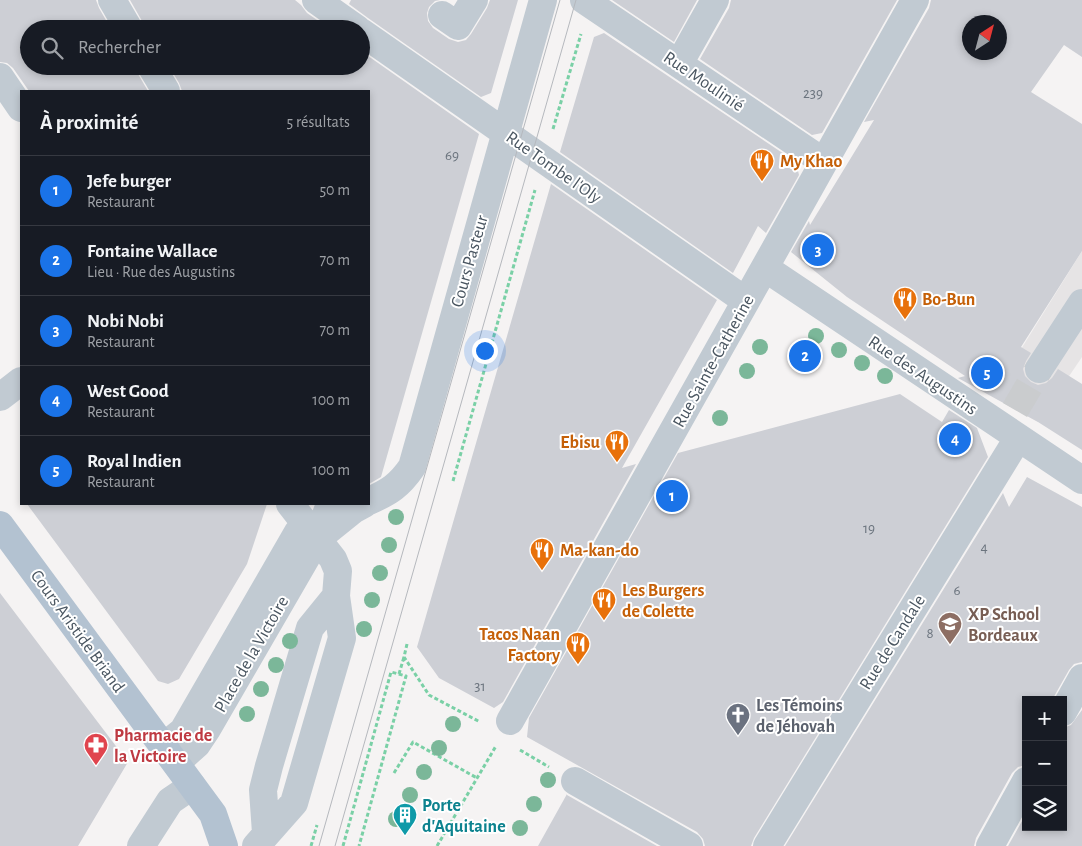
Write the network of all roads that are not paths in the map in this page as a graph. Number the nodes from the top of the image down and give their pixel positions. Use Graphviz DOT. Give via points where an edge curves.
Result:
graph roads {
  1 [pos="112,0"];
  2 [pos="474,0"];
  3 [pos="544,0"];
  4 [pos="715,0"];
  5 [pos="915,0"];
  6 [pos="587,2"];
  7 [pos="328,3"];
  8 [pos="442,15"];
  9 [pos="124,20"];
  10 [pos="347,20"];
  11 [pos="370,38"];
  12 [pos="679,64"];
  13 [pos="156,75"];
  14 [pos="0,77"];
  15 [pos="165,90"];
  16 [pos="20,107"];
  17 [pos="505,133"];
  18 [pos="824,162"];
  19 [pos="765,268"];
  20 [pos="746,301"];
  21 [pos="1082,303"];
  22 [pos="1039,370"];
  23 [pos="20,382"];
  24 [pos="0,397"];
  25 [pos="1014,410"];
  26 [pos="1018,438"];
  27 [pos="1082,480"];
  28 [pos="370,501"];
  29 [pos="291,505"];
  30 [pos="329,505"];
  31 [pos="362,505"];
  32 [pos="0,526"];
  33 [pos="312,532"];
  34 [pos="1082,678"];
  35 [pos="1067,705"];
  36 [pos="498,728"];
  37 [pos="165,749"];
  38 [pos="575,781"];
  39 [pos="192,786"];
  40 [pos="1023,786"];
  41 [pos="261,839"];
  42 [pos="141,846"];
  43 [pos="224,846"];
  44 [pos="689,846"];
  45 [pos="767,846"];
  46 [pos="990,846"];
  1 -- 9 [label="street"];
  2 -- 8 [label="street" via="458,26"];
  3 -- 17 [label="street, Cours Pasteur"];
  4 -- 12 [label="street"];
  5 -- 18 [label="street, Rue Sainte-Catherine"];
  6 -- 12 [label="street, Rue Moulinié"];
  7 -- 10 [label="street"];
  11 -- 17 [label="street, Rue Tombe l'Oly"];
  12 -- 18 [label="street, Rue Moulinié"];
  13 -- 15 [label="street"];
  14 -- 16 [label="street"];
  17 -- 20 [label="street, Rue Tombe l'Oly"];
  17 -- 28 [label="street, Cours Pasteur" via="412,467 392,490"];
  18 -- 19 [label="street, Rue Sainte-Catherine"];
  19 -- 20 [label="street, Rue Sainte-Catherine"];
  19 -- 26 [label="street, Rue des Augustins"];
  20 -- 36 [label="street, Rue Sainte-Catherine"];
  21 -- 22 [label="street"];
  23 -- 24 [label="street"];
  25 -- 26 [label="street"];
  26 -- 27 [label="street, Rue des Augustins"];
  26 -- 45 [label="street, Rue de Candale"];
  29 -- 33 [label="street"];
  30 -- 33 [label="street"];
  31 -- 33 [label="street"];
  32 -- 37 [label="main road, Cours Aristide Briand"];
  33 -- 37 [label="street" via="298,532 183,731"];
  33 -- 41 [label="street" via="338,571 336,596 342,638 294,803"];
  34 -- 35 [label="street"];
  37 -- 39 [label="main road"];
  38 -- 44 [label="street"];
  39 -- 42 [label="street" via="170,801"];
  39 -- 43 [label="main road" via="213,814"];
  40 -- 46 [label="street"];
}
